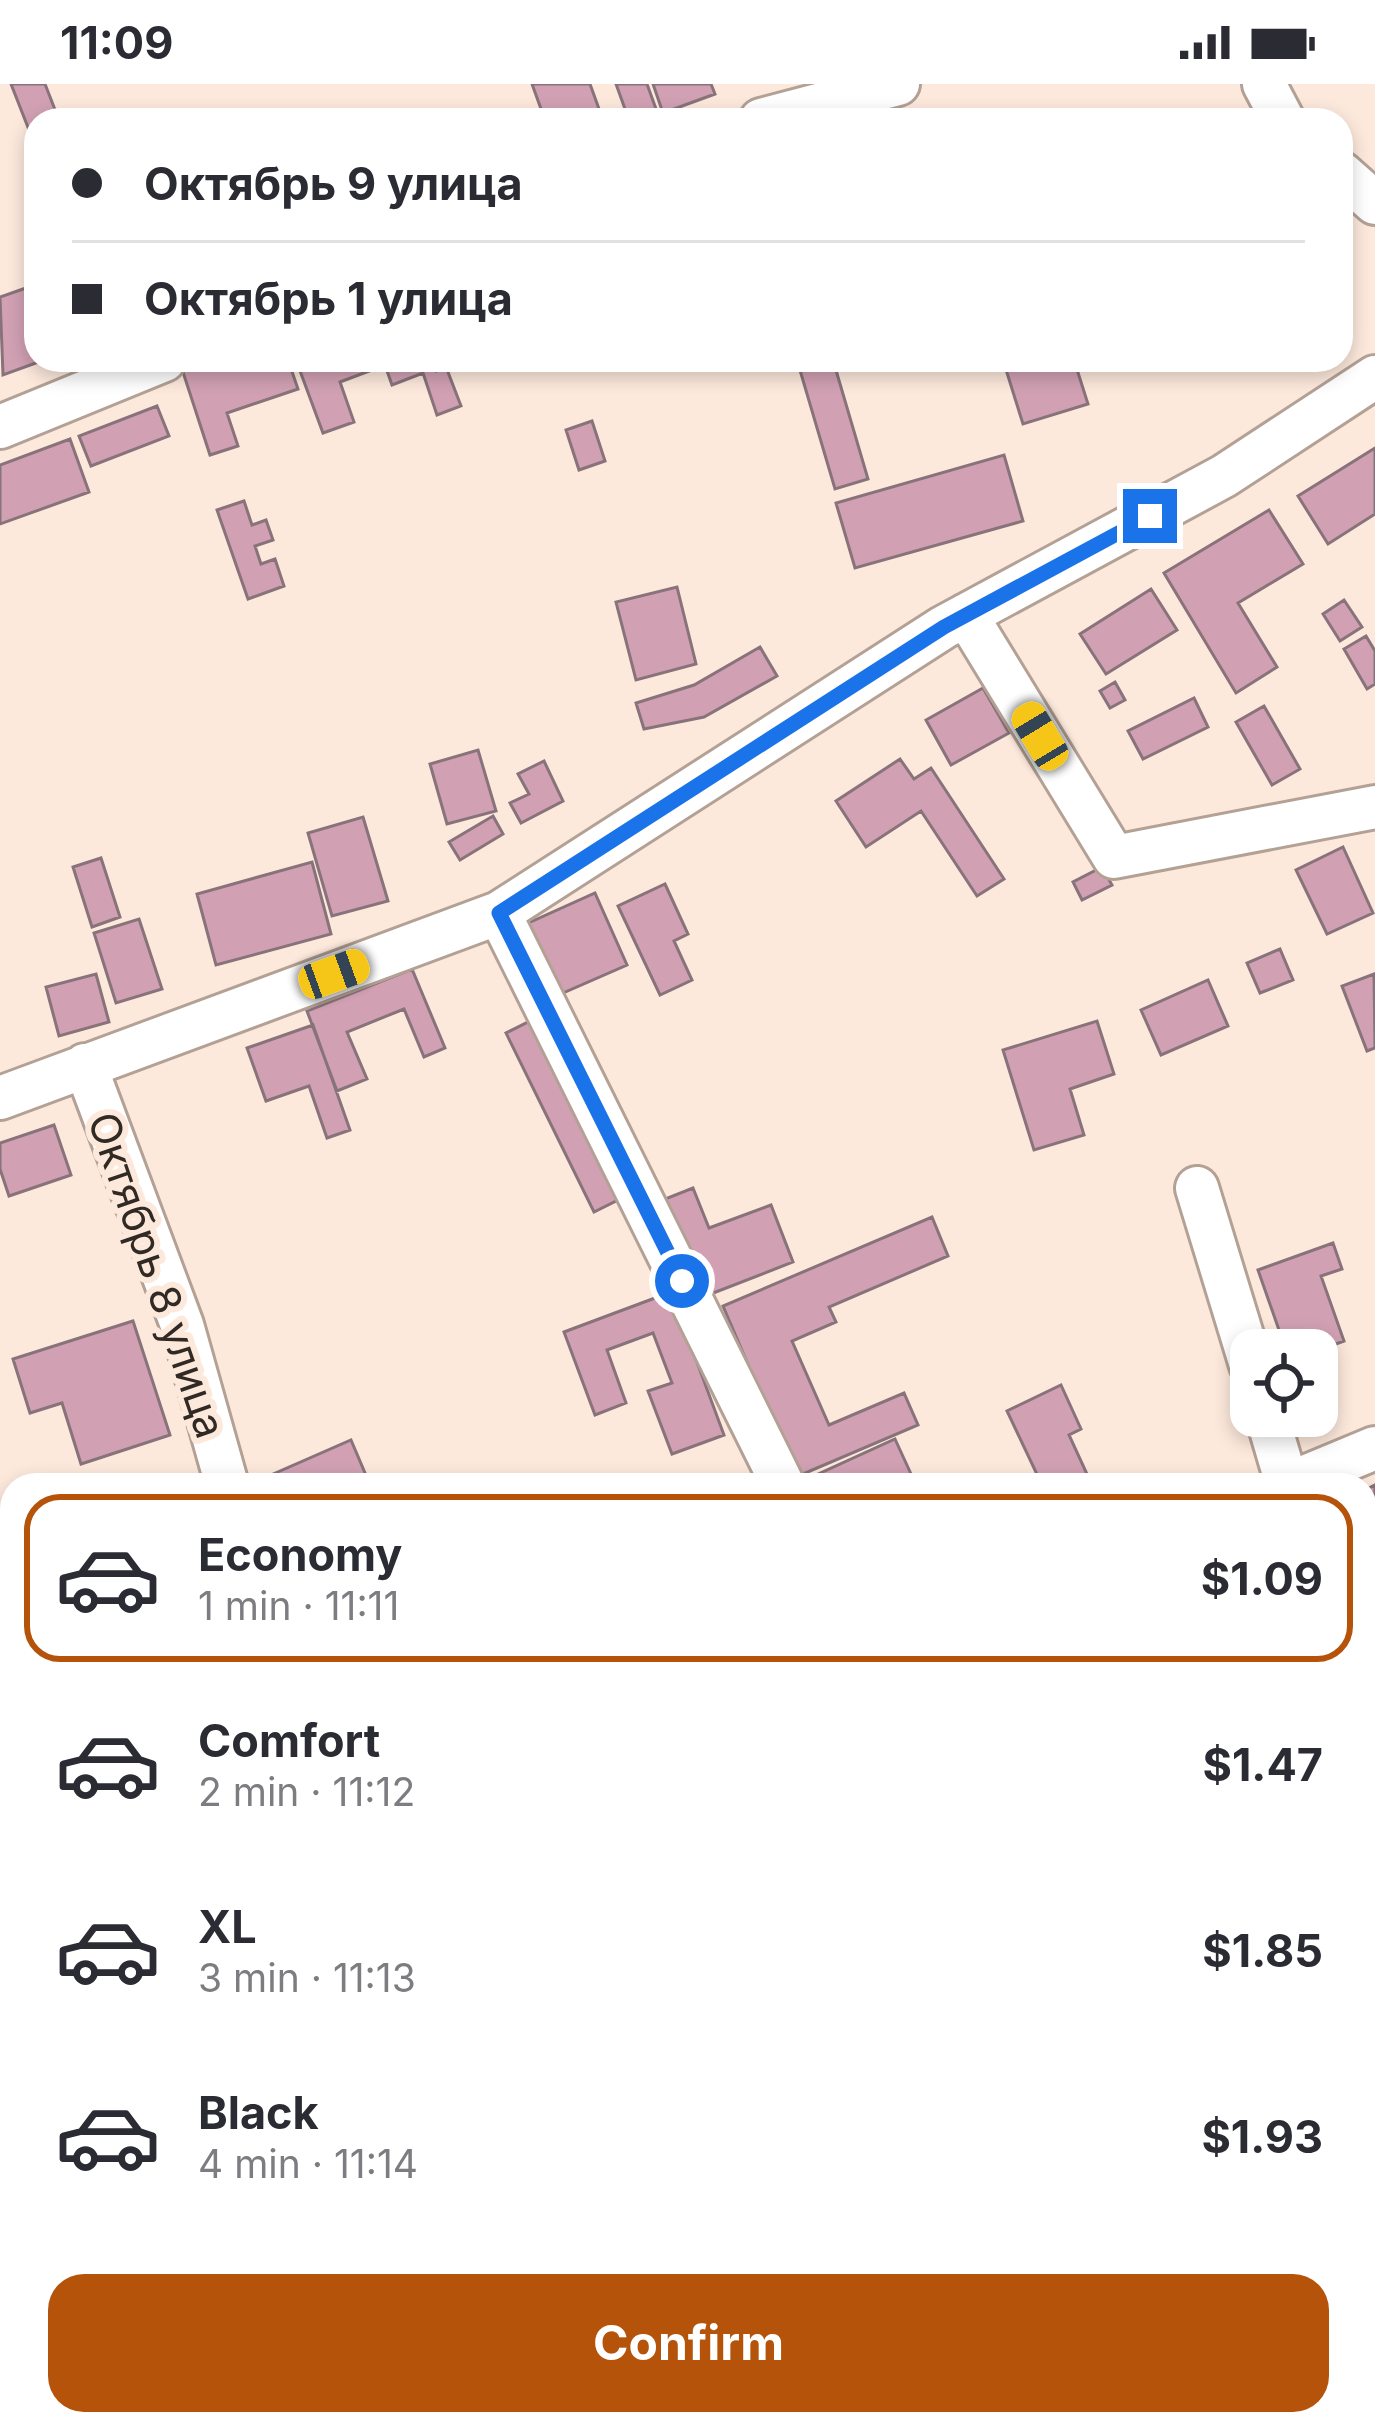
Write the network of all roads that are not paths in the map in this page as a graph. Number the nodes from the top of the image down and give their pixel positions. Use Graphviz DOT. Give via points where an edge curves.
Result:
graph roads {
  1 [pos="898,84"];
  2 [pos="807,108"];
  3 [pos="135,372"];
  4 [pos="1375,377"];
  5 [pos="0,427"];
  6 [pos="966,616"];
  7 [pos="1375,807"];
  8 [pos="499,913"];
  9 [pos="85,1065"];
  10 [pos="0,1098"];
  11 [pos="1197,1188"];
  12 [pos="1240,1329"];
  13 [pos="1273,1437"];
  14 [pos="1375,1448"];
  15 [pos="224,1473"];
  16 [pos="777,1473"];
  17 [pos="1283,1473"];
  18 [pos="1313,1473"];
  1 -- 2 [label="street"];
  3 -- 5 [label="street"];
  4 -- 6 [label="street" via="1224,476"];
  6 -- 7 [label="street" via="1114,856"];
  6 -- 8 [label="street"];
  8 -- 9 [label="street"];
  8 -- 16 [label="street"];
  9 -- 10 [label="street"];
  9 -- 15 [label="street, Октябрь 8 улица" via="182,1325"];
  11 -- 12 [label="street"];
  13 -- 17 [label="street"];
  14 -- 18 [label="street"];
}
